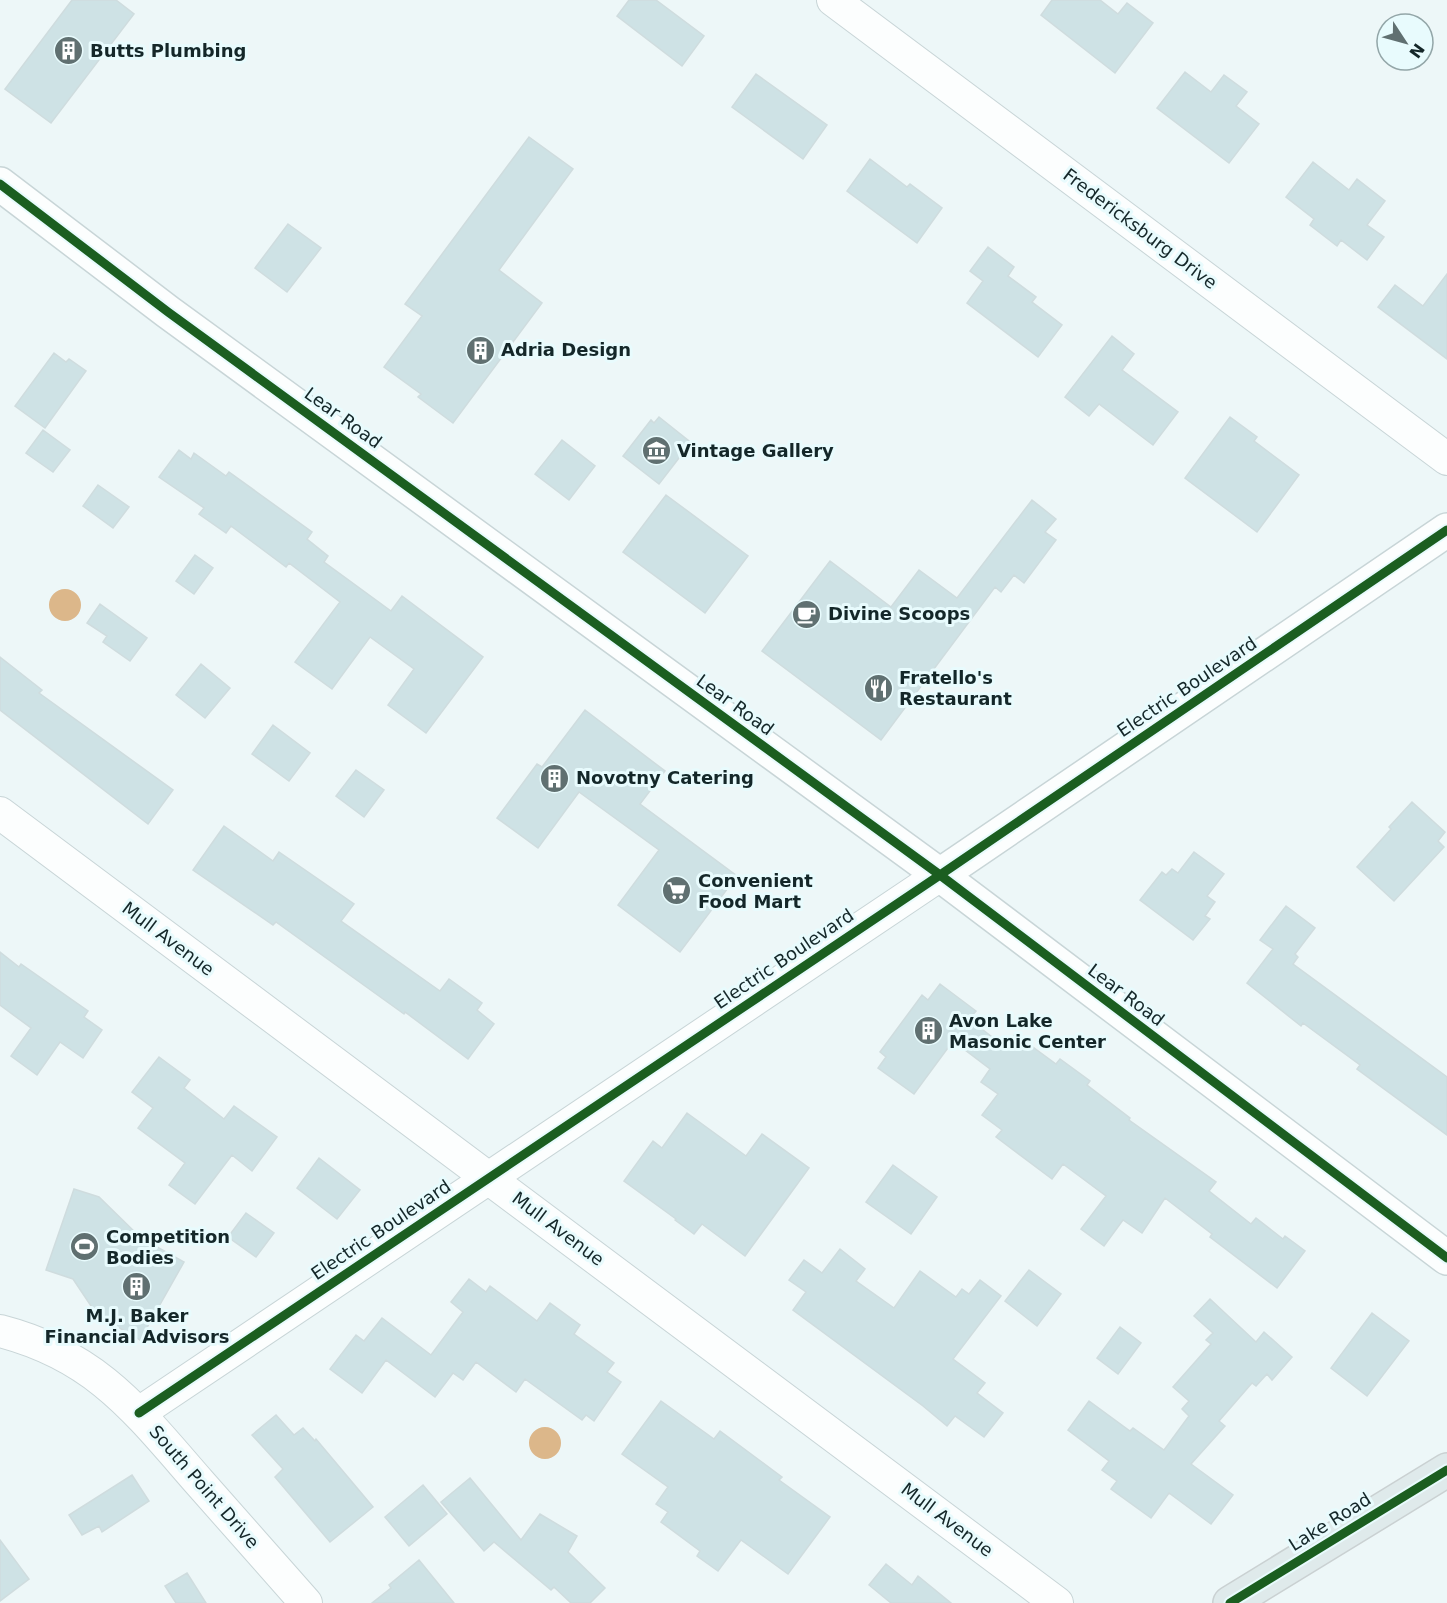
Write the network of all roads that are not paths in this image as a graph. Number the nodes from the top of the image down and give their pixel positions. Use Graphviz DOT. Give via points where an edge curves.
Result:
graph roads {
  1 [pos="833,0"];
  2 [pos="0,184"];
  3 [pos="1447,459"];
  4 [pos="1447,530"];
  5 [pos="0,813"];
  6 [pos="940,875"];
  7 [pos="489,1177"];
  8 [pos="1447,1258"];
  9 [pos="0,1330"];
  10 [pos="138,1413"];
  11 [pos="1447,1470"];
  12 [pos="306,1603"];
  13 [pos="1057,1603"];
  14 [pos="1230,1603"];
  1 -- 3 [label="street, Fredericksburg Drive"];
  2 -- 6 [label="street, Lear Road" via="168,312"];
  4 -- 6 [label="street, Electric Boulevard"];
  5 -- 7 [label="street, Mull Avenue"];
  6 -- 7 [label="street, Electric Boulevard"];
  6 -- 8 [label="street, Lear Road"];
  7 -- 10 [label="street, Electric Boulevard"];
  7 -- 13 [label="street, Mull Avenue"];
  9 -- 10 [label="street, South Point Drive" via="76,1361 105,1381"];
  10 -- 12 [label="street, South Point Drive"];
  11 -- 14 [label="main road, Lake Road"];
}
